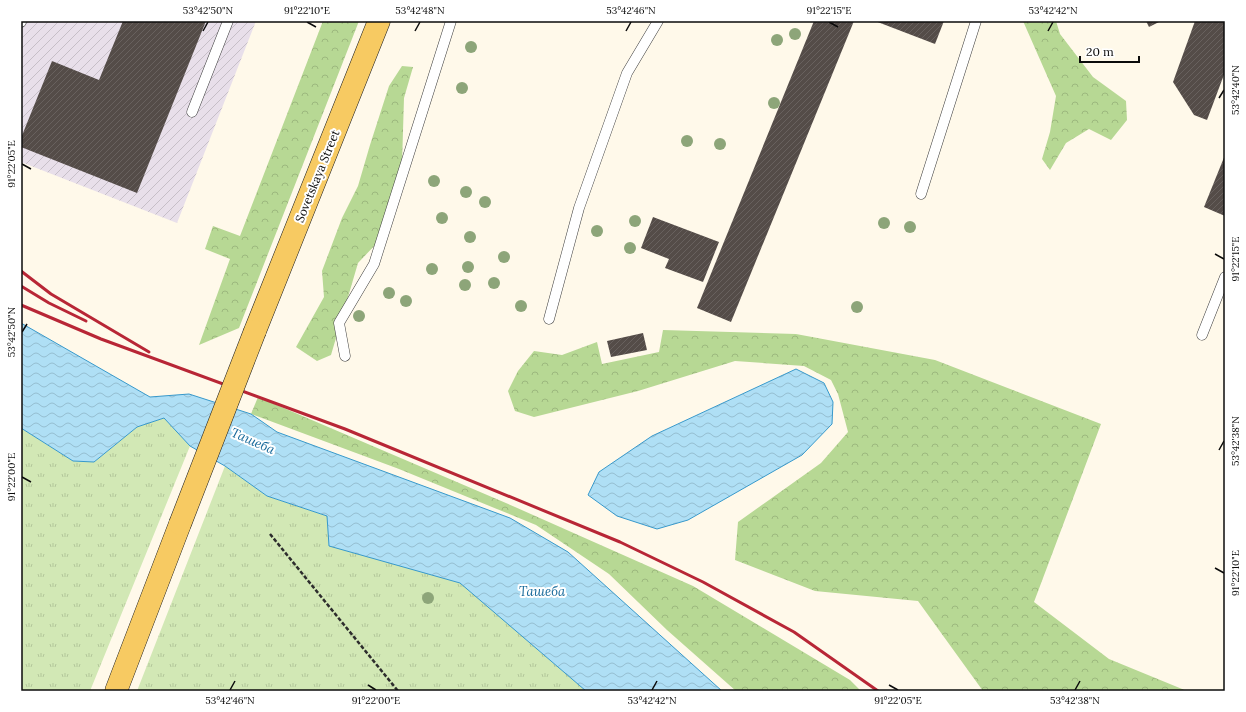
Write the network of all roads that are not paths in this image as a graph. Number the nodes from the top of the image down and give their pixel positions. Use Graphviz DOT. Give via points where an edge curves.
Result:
graph roads {
  1 [pos="228,21"];
  2 [pos="379,21"];
  3 [pos="451,21"];
  4 [pos="658,21"];
  5 [pos="976,21"];
  6 [pos="192,112"];
  7 [pos="921,194"];
  8 [pos="1225,277"];
  9 [pos="549,319"];
  10 [pos="1202,335"];
  11 [pos="345,356"];
  12 [pos="116,691"];
  1 -- 6 [label="lane"];
  2 -- 12 [label="main road, Sovetskaya Street, bridge" via="255,331"];
  3 -- 11 [label="lane" via="374,264 339,322"];
  4 -- 9 [label="lane" via="627,73 579,208"];
  5 -- 7 [label="lane"];
  8 -- 10 [label="lane"];
}
